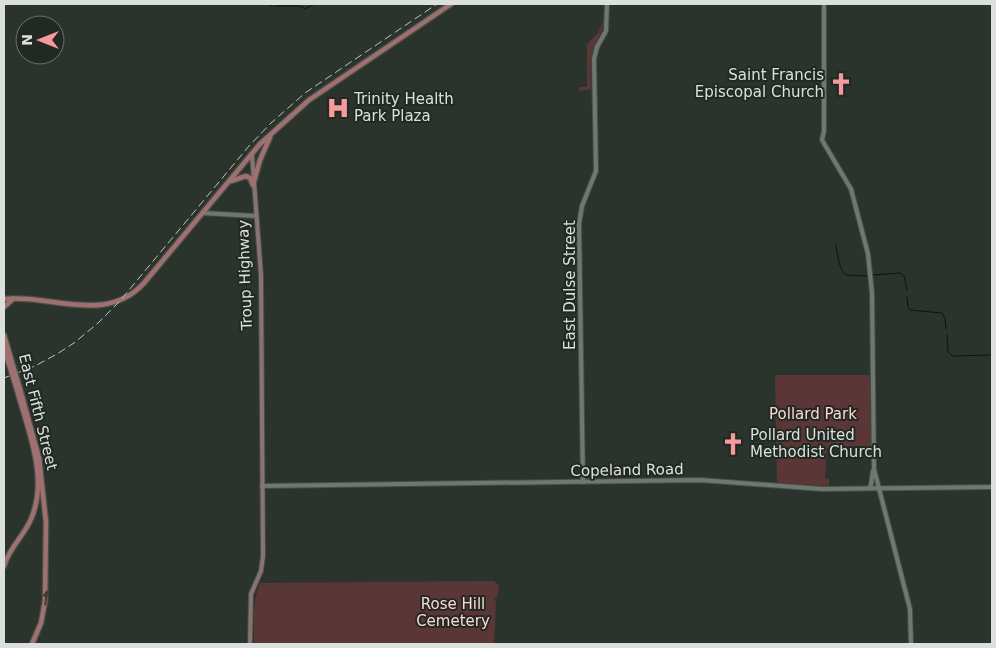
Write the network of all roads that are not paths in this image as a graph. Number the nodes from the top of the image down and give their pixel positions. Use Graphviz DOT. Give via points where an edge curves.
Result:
graph roads {
  1 [pos="451,4"];
  2 [pos="607,4"];
  3 [pos="824,4"];
  4 [pos="271,134"];
  5 [pos="252,155"];
  6 [pos="229,182"];
  7 [pos="253,185"];
  8 [pos="203,213"];
  9 [pos="256,216"];
  10 [pos="4,295"];
  11 [pos="14,298"];
  12 [pos="4,299"];
  13 [pos="4,307"];
  14 [pos="4,335"];
  15 [pos="4,349"];
  16 [pos="11,366"];
  17 [pos="18,390"];
  18 [pos="874,469"];
  19 [pos="583,482"];
  20 [pos="262,486"];
  21 [pos="992,487"];
  22 [pos="869,489"];
  23 [pos="878,489"];
  24 [pos="4,566"];
  25 [pos="32,644"];
  26 [pos="250,644"];
  27 [pos="911,644"];
  1 -- 4 [label="main road" via="309,100"];
  2 -- 19 [label="street, East Dulse Street" via="606,31 596,49 594,62 596,171 582,206 579,224"];
  3 -- 18 [label="street" via="822,140 850,190 868,254 872,301"];
  4 -- 5 [label="main road"];
  4 -- 7 [label="main road"];
  5 -- 6 [label="main road"];
  5 -- 7 [label="main road, Troup Highway"];
  6 -- 7 [label="main road" via="246,176"];
  6 -- 8 [label="main road"];
  7 -- 9 [label="main road, Troup Highway"];
  8 -- 9 [label="street"];
  8 -- 11 [label="main road" via="142,286 123,300 93,306"];
  9 -- 20 [label="main road, Troup Highway" via="261,275"];
  10 -- 11 [label="main road"];
  11 -- 12 [label="main road"];
  11 -- 13 [label="main road"];
  14 -- 16 [label="main road, East Fifth Street"];
  15 -- 16 [label="main road"];
  16 -- 17 [label="main road, bridge"];
  17 -- 24 [label="main road, East Fifth Street" via="38,479 37,502 29,525 9,552"];
  25 -- 17 [label="main road, East Fifth Street, one-way" via="45,601 46,522 39,458"];
  18 -- 22 [label="street"];
  18 -- 23 [label="street"];
  19 -- 20 [label="street, Copeland Road"];
  19 -- 22 [label="street, Copeland Road" via="700,480"];
  20 -- 26 [label="main road, Troup Highway" via="261,570 251,594"];
  21 -- 23 [label="street, Copeland Road"];
  22 -- 23 [label="street, Copeland Road"];
  23 -- 27 [label="street" via="910,610"];
}
